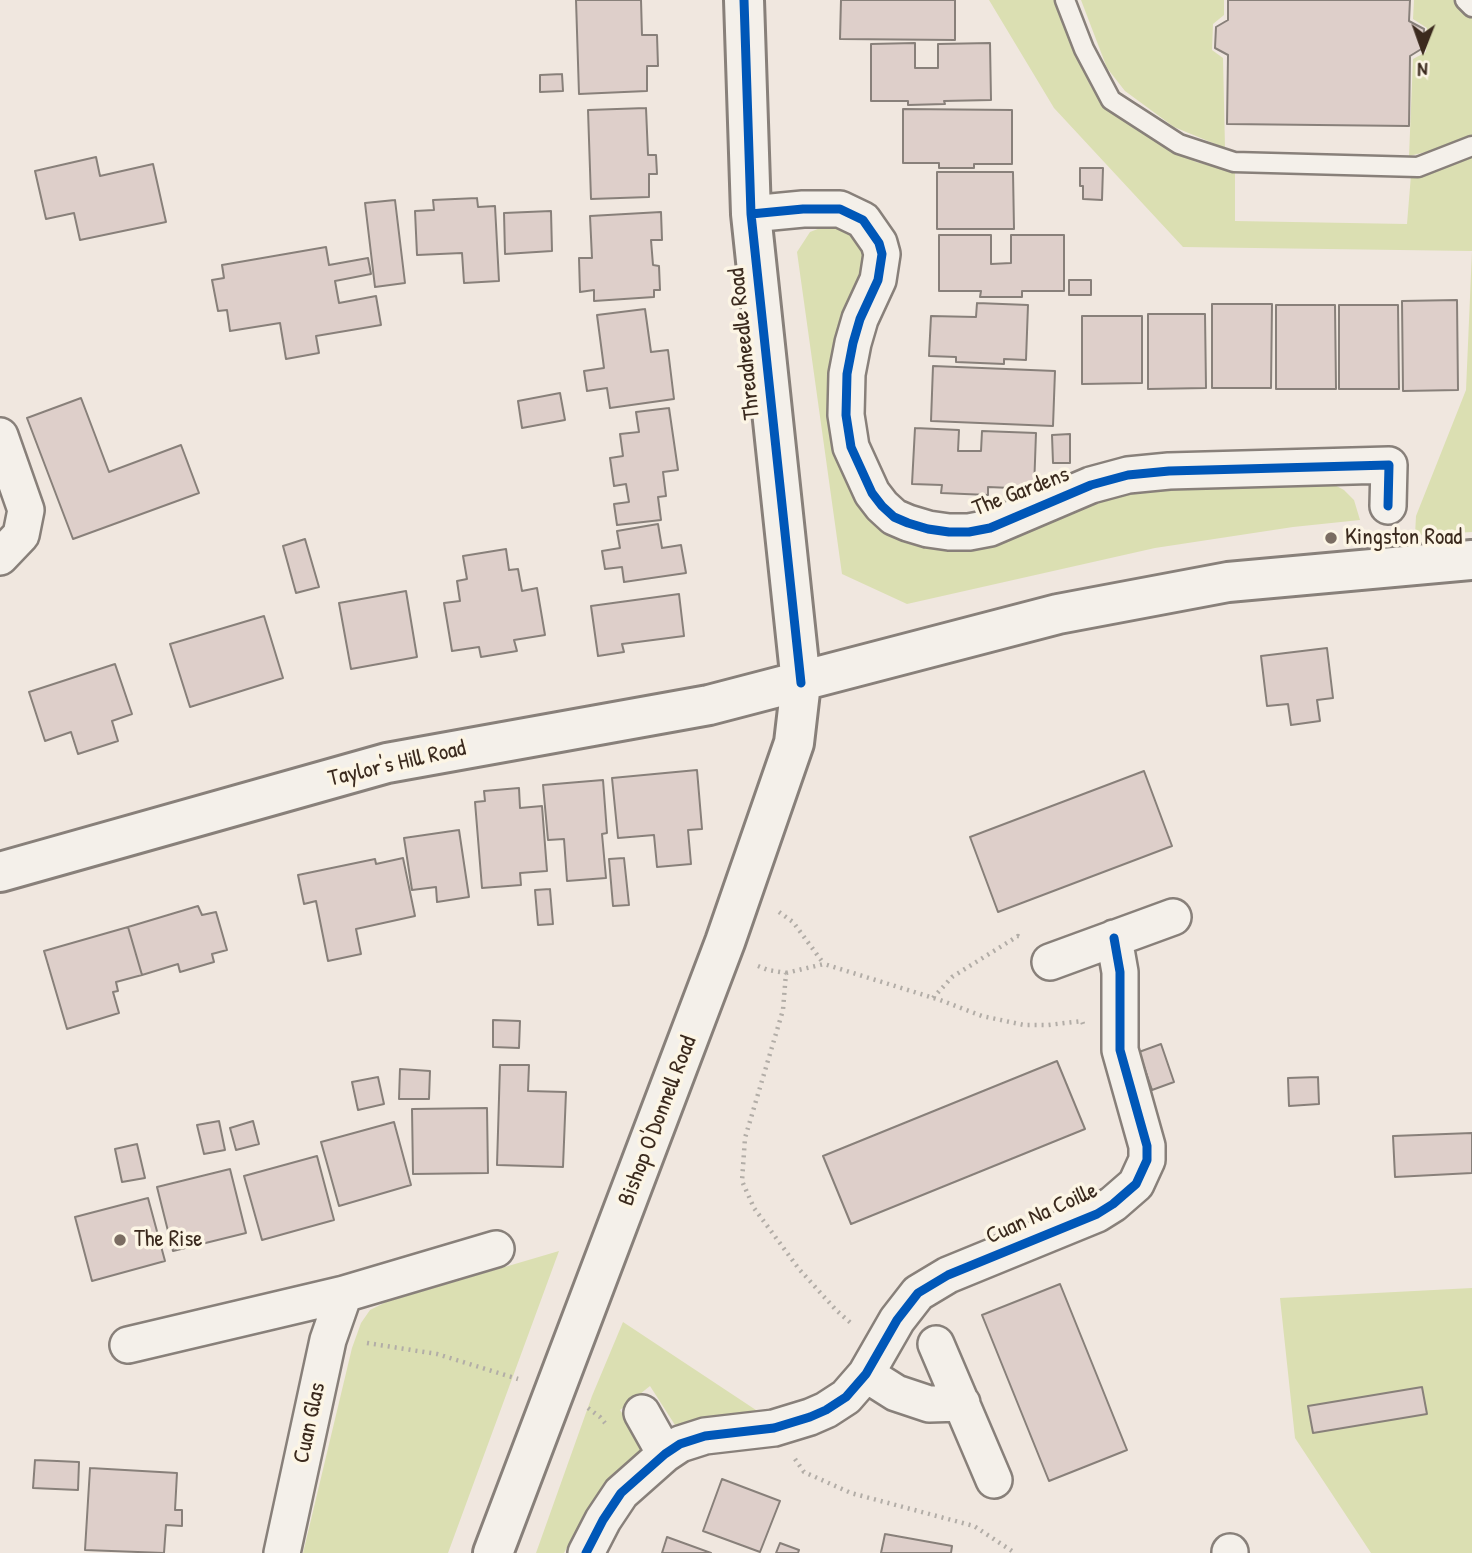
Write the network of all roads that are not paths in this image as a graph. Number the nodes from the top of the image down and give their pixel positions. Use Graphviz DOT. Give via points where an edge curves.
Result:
graph roads {
  1 [pos="744,0"];
  2 [pos="1065,0"];
  3 [pos="1465,0"];
  4 [pos="1472,7"];
  5 [pos="1472,146"];
  6 [pos="751,214"];
  7 [pos="0,436"];
  8 [pos="1388,506"];
  9 [pos="0,558"];
  10 [pos="1472,560"];
  11 [pos="801,683"];
  12 [pos="0,872"];
  13 [pos="1173,917"];
  14 [pos="1114,938"];
  15 [pos="1050,962"];
  16 [pos="496,1249"];
  17 [pos="344,1294"];
  18 [pos="936,1344"];
  19 [pos="128,1345"];
  20 [pos="874,1359"];
  21 [pos="961,1404"];
  22 [pos="642,1413"];
  23 [pos="665,1454"];
  24 [pos="994,1480"];
  25 [pos="282,1553"];
  26 [pos="493,1553"];
  27 [pos="586,1553"];
  1 -- 6 [label="main road, Threadneedle Road"];
  2 -- 5 [label="lane" via="1111,100 1179,144 1234,162 1418,167"];
  3 -- 4 [label="lane"];
  6 -- 8 [label="street, The Gardens" via="840,209 863,220 879,243 878,280 853,342 846,415 851,447 872,493 894,517 928,530 969,532 1016,519 1128,475 1389,465"];
  6 -- 11 [label="main road, Threadneedle Road"];
  7 -- 9 [label="street" via="26,510 21,535"];
  10 -- 11 [label="main road" via="1228,582 1058,614"];
  11 -- 12 [label="main road, Taylor's Hill Road" via="709,705 387,763"];
  11 -- 26 [label="main road, Bishop O'Donnell Road" via="794,743 725,942"];
  13 -- 14 [label="street"];
  14 -- 15 [label="street"];
  14 -- 20 [label="street, Cuan Na Coille" via="1120,972 1120,1050 1147,1146 1147,1160 1136,1184 1097,1214 935,1281 906,1306"];
  16 -- 17 [label="street"];
  17 -- 19 [label="street"];
  17 -- 25 [label="street, Cuan Glas" via="328,1340"];
  18 -- 21 [label="street"];
  20 -- 21 [label="street" via="896,1393 929,1404"];
  20 -- 23 [label="street, Cuan Na Coille" via="846,1397 810,1417 774,1428 705,1436"];
  21 -- 24 [label="street"];
  22 -- 23 [label="street"];
  23 -- 27 [label="street, Cuan Na Coille" via="621,1493"];
}
